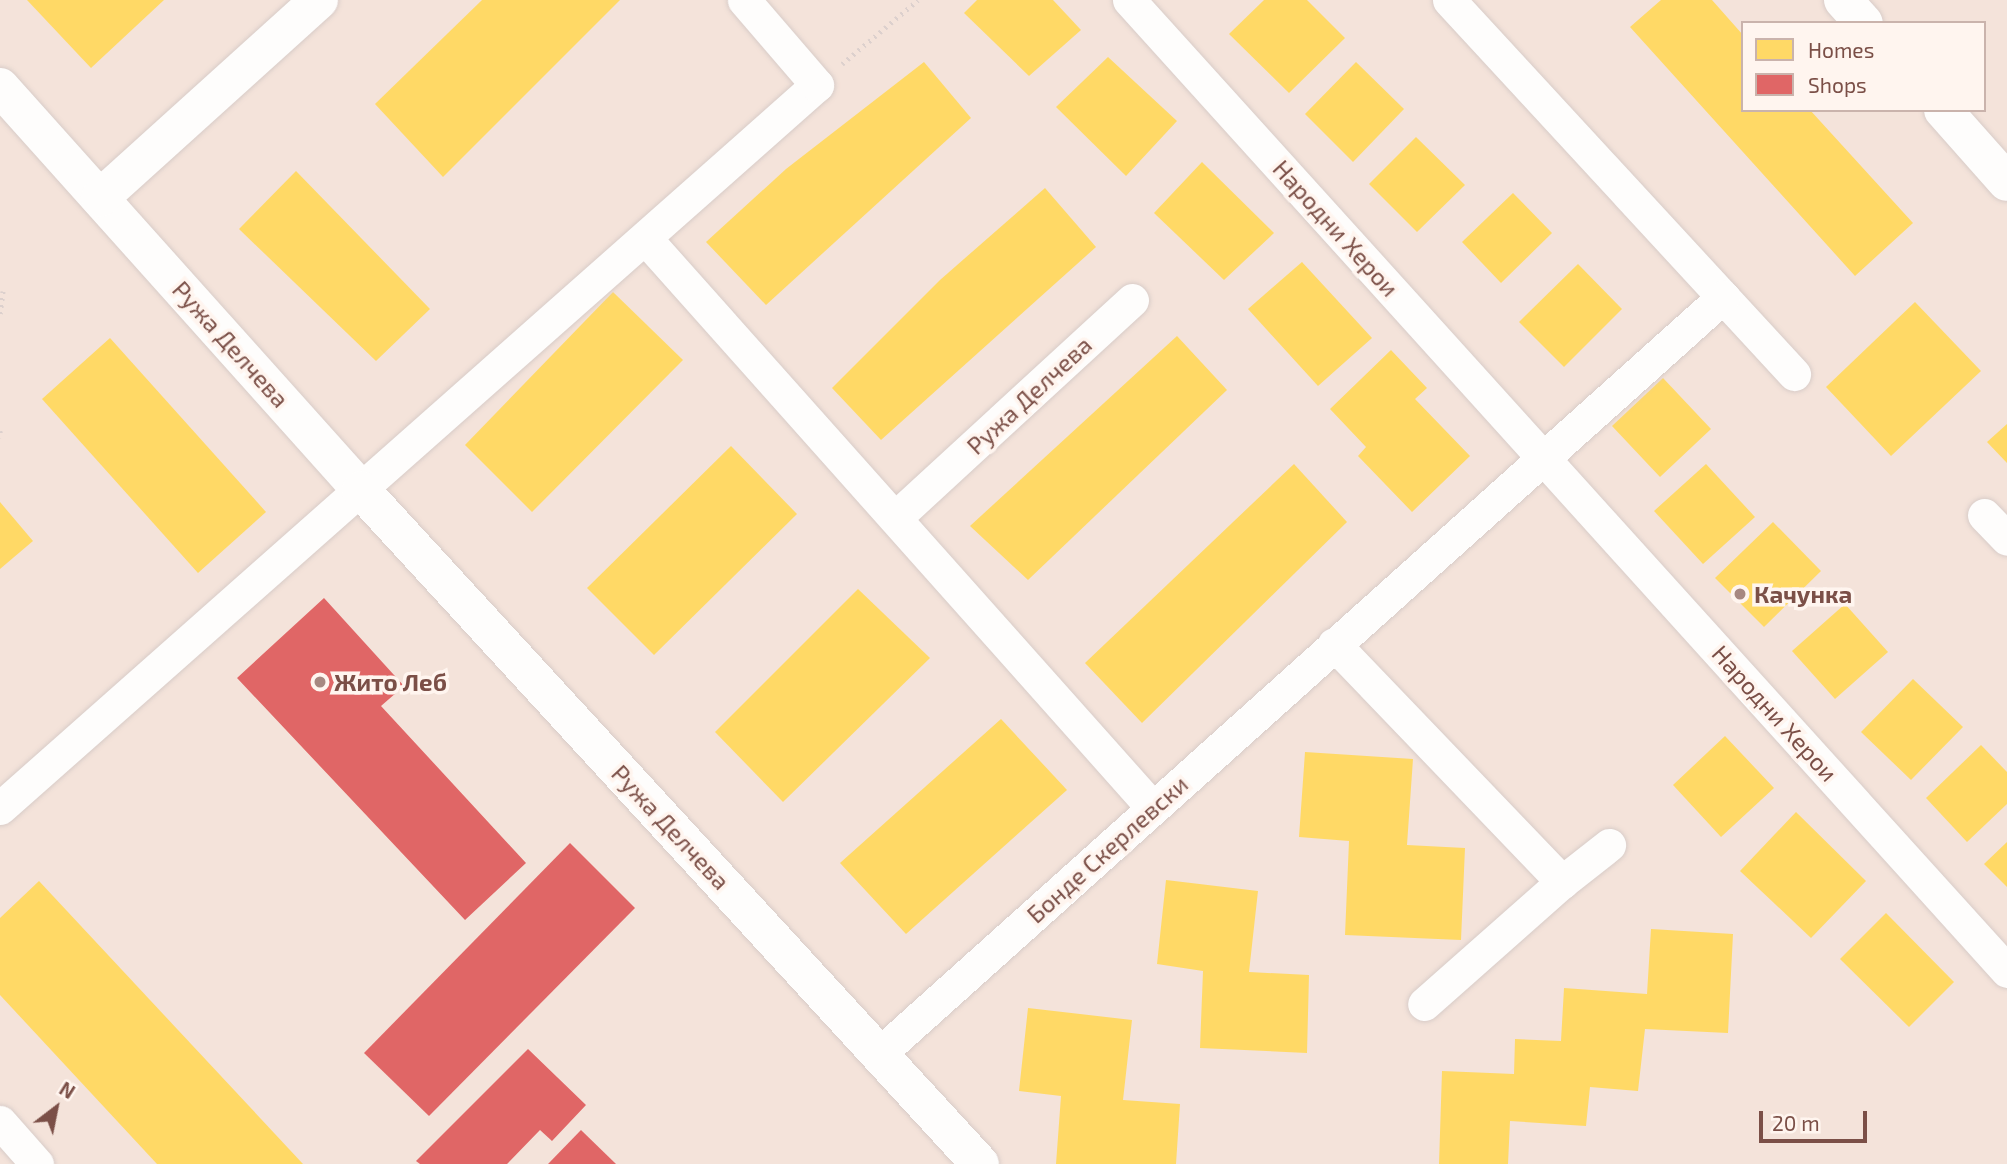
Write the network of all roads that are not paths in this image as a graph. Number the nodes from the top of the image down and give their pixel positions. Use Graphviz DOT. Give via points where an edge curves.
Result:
graph roads {
  1 [pos="319,0"];
  2 [pos="744,0"];
  3 [pos="1129,0"];
  4 [pos="1449,0"];
  5 [pos="1843,0"];
  6 [pos="1862,21"];
  7 [pos="0,87"];
  8 [pos="1945,112"];
  9 [pos="2007,181"];
  10 [pos="100,198"];
  11 [pos="645,238"];
  12 [pos="1723,296"];
  13 [pos="1132,300"];
  14 [pos="1794,374"];
  15 [pos="1543,455"];
  16 [pos="361,490"];
  17 [pos="1984,515"];
  18 [pos="895,518"];
  19 [pos="2007,539"];
  20 [pos="1334,643"];
  21 [pos="1153,807"];
  22 [pos="0,808"];
  23 [pos="1609,845"];
  24 [pos="1562,882"];
  25 [pos="2007,971"];
  26 [pos="1424,1004"];
  27 [pos="879,1054"];
  28 [pos="0,1122"];
  29 [pos="37,1164"];
  30 [pos="980,1164"];
  1 -- 10 [label="street"];
  2 -- 11 [label="street" via="817,85"];
  3 -- 15 [label="street, Народни Херои"];
  4 -- 12 [label="street"];
  5 -- 6 [label="street"];
  7 -- 10 [label="street, Ружа Делчева"];
  8 -- 9 [label="street"];
  10 -- 16 [label="street, Ружа Делчева"];
  11 -- 16 [label="street"];
  11 -- 18 [label="street"];
  12 -- 14 [label="street"];
  12 -- 15 [label="street"];
  13 -- 18 [label="street, Ружа Делчева"];
  15 -- 20 [label="street, Бонде Скерлевски"];
  15 -- 25 [label="street, Народни Херои"];
  16 -- 22 [label="street"];
  16 -- 27 [label="street, Ружа Делчева"];
  17 -- 19 [label="street"];
  18 -- 21 [label="street"];
  20 -- 21 [label="street, Бонде Скерлевски"];
  20 -- 24 [label="street"];
  21 -- 27 [label="street, Бонде Скерлевски"];
  23 -- 24 [label="street"];
  24 -- 26 [label="street"];
  27 -- 30 [label="street, Ружа Делчева"];
  28 -- 29 [label="street"];
}
